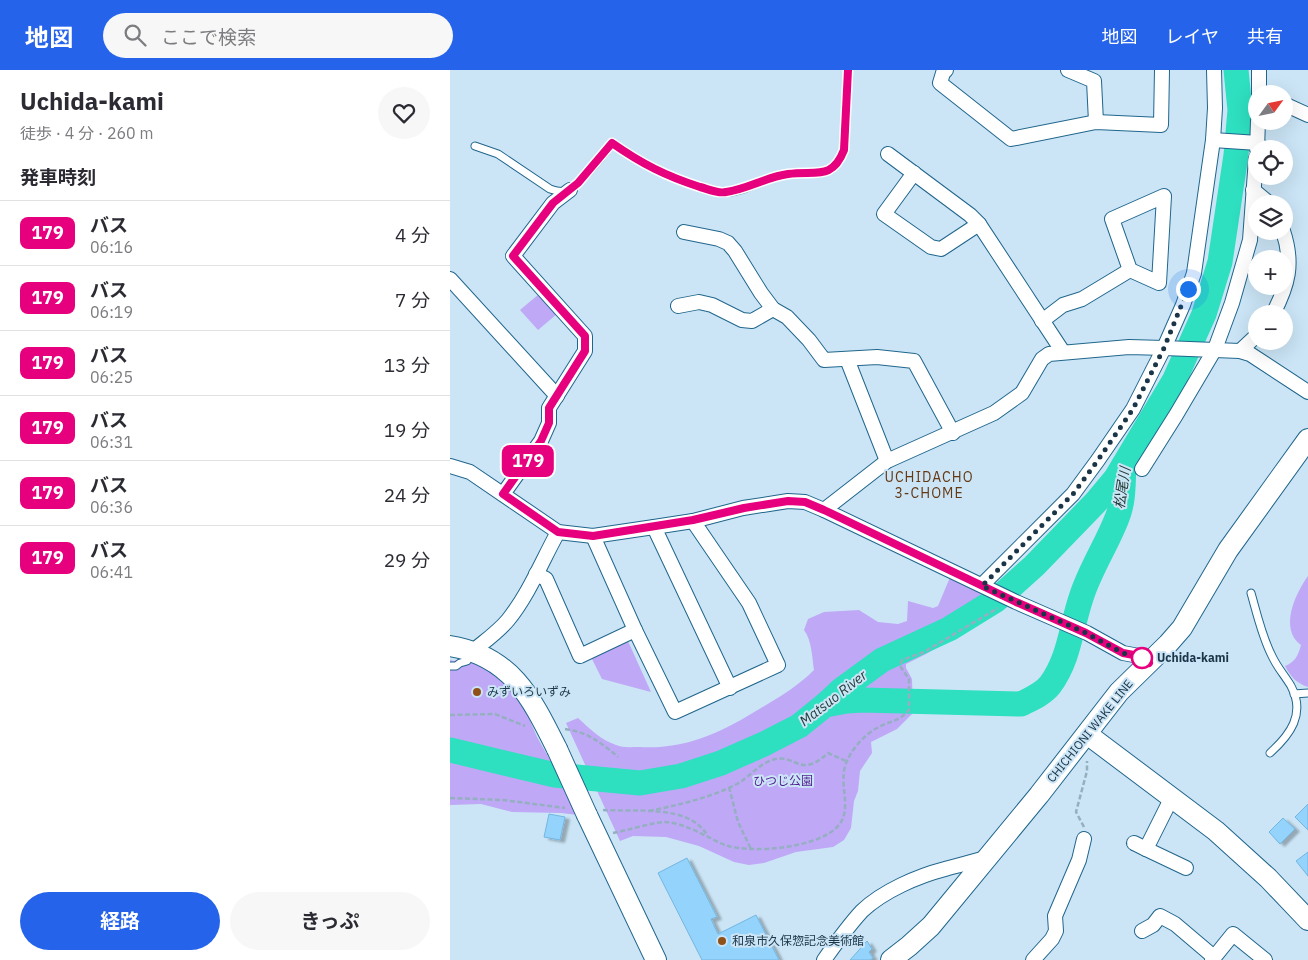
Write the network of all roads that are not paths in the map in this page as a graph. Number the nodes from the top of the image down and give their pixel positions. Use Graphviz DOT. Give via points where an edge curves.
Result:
graph roads {
  1 [pos="848,70"];
  2 [pos="946,70"];
  3 [pos="1068,70"];
  4 [pos="1162,70"];
  5 [pos="1214,70"];
  6 [pos="1259,70"];
  7 [pos="1260,85"];
  8 [pos="1293,108"];
  9 [pos="1308,115"];
  10 [pos="1096,122"];
  11 [pos="1216,141"];
  12 [pos="1248,144"];
  13 [pos="475,146"];
  14 [pos="888,154"];
  15 [pos="914,173"];
  16 [pos="1253,185"];
  17 [pos="570,190"];
  18 [pos="1253,190"];
  19 [pos="1259,195"];
  20 [pos="979,224"];
  21 [pos="684,232"];
  22 [pos="1285,240"];
  23 [pos="1130,270"];
  24 [pos="450,279"];
  25 [pos="1277,305"];
  26 [pos="678,306"];
  27 [pos="773,309"];
  28 [pos="1042,321"];
  29 [pos="1248,344"];
  30 [pos="1168,348"];
  31 [pos="1212,349"];
  32 [pos="1240,351"];
  33 [pos="1063,352"];
  34 [pos="847,359"];
  35 [pos="1308,392"];
  36 [pos="556,396"];
  37 [pos="953,433"];
  38 [pos="1308,439"];
  39 [pos="888,461"];
  40 [pos="451,468"];
  41 [pos="1142,469"];
  42 [pos="503,494"];
  43 [pos="824,510"];
  44 [pos="693,520"];
  45 [pos="654,528"];
  46 [pos="558,532"];
  47 [pos="593,536"];
  48 [pos="536,574"];
  49 [pos="986,587"];
  50 [pos="1251,593"];
  51 [pos="635,630"];
  52 [pos="450,646"];
  53 [pos="473,651"];
  54 [pos="1149,663"];
  55 [pos="450,666"];
  56 [pos="730,688"];
  57 [pos="1308,692"];
  58 [pos="1294,694"];
  59 [pos="1087,734"];
  60 [pos="1270,753"];
  61 [pos="1172,797"];
  62 [pos="1084,839"];
  63 [pos="987,857"];
  64 [pos="1186,868"];
  65 [pos="1308,920"];
  66 [pos="1142,931"];
  67 [pos="1213,959"];
  68 [pos="656,960"];
  69 [pos="824,960"];
  70 [pos="890,960"];
  71 [pos="1033,960"];
  72 [pos="1265,960"];
  1 -- 17 [label="lane" via="844,150 832,170 775,176 723,193 674,178 643,164 612,143"];
  2 -- 10 [label="street" via="940,83 1011,138"];
  3 -- 10 [label="street" via="1094,80"];
  4 -- 10 [label="street" via="1161,125"];
  5 -- 11 [label="street"];
  6 -- 7 [label="street"];
  8 -- 9 [label="street"];
  11 -- 12 [label="street"];
  11 -- 30 [label="street" via="1194,273"];
  13 -- 17 [label="lane" via="498,154 550,189 559,192"];
  14 -- 15 [label="street"];
  15 -- 20 [label="street"];
  15 -- 20 [label="street" via="884,214 931,247 941,249"];
  16 -- 18 [label="street"];
  17 -- 36 [label="street" via="553,203 513,256 585,336 585,351"];
  18 -- 19 [label="street"];
  18 -- 31 [label="street" via="1250,240 1232,303"];
  20 -- 28 [label="street"];
  21 -- 27 [label="street" via="728,243"];
  22 -- 25 [label="street" via="1288,277"];
  23 -- 23 [label="street" via="1159,283 1164,196 1112,219"];
  23 -- 28 [label="street" via="1082,298 1063,305"];
  24 -- 36 [label="street"];
  26 -- 27 [label="street" via="699,302 752,321"];
  27 -- 34 [label="street" via="787,317 824,360"];
  28 -- 33 [label="street"];
  29 -- 32 [label="street"];
  30 -- 31 [label="street"];
  30 -- 33 [label="street"];
  30 -- 49 [label="street" via="1133,409 1073,494"];
  31 -- 32 [label="street"];
  31 -- 41 [label="street"];
  32 -- 35 [label="street" via="1250,354"];
  33 -- 37 [label="street" via="1049,354 1042,359 1022,393"];
  34 -- 37 [label="street" via="877,357 914,361"];
  34 -- 39 [label="street"];
  36 -- 42 [label="street" via="549,408 549,423 541,441"];
  37 -- 39 [label="street"];
  38 -- 54 [label="street, CHICHIONI WAKE LINE" via="1228,550 1182,628"];
  39 -- 43 [label="street"];
  40 -- 42 [label="street" via="470,472"];
  42 -- 46 [label="street"];
  43 -- 44 [label="street" via="805,502 788,501"];
  43 -- 49 [label="street"];
  44 -- 45 [label="street"];
  44 -- 56 [label="street" via="749,603 778,665"];
  45 -- 47 [label="street"];
  45 -- 56 [label="street"];
  46 -- 47 [label="street"];
  46 -- 48 [label="street"];
  47 -- 51 [label="street"];
  48 -- 51 [label="street" via="546,579 580,656"];
  48 -- 53 [label="street" via="506,622"];
  49 -- 54 [label="street"];
  50 -- 58 [label="lane" via="1268,648"];
  51 -- 56 [label="street" via="675,712"];
  52 -- 53 [label="street"];
  53 -- 55 [label="lane" via="467,661"];
  53 -- 68 [label="street, bridge" via="500,666 520,684 539,711"];
  54 -- 59 [label="street, CHICHIONI WAKE LINE" via="1119,692"];
  57 -- 58 [label="lane"];
  58 -- 60 [label="lane" via="1298,705 1296,720"];
  59 -- 61 [label="street"];
  59 -- 63 [label="street, CHICHIONI WAKE LINE"];
  61 -- 64 [label="street" via="1140,846"];
  61 -- 65 [label="street" via="1268,878"];
  62 -- 71 [label="street" via="1079,860 1055,916 1056,931"];
  63 -- 69 [label="street" via="894,889 864,910"];
  63 -- 70 [label="street, CHICHIONI WAKE LINE" via="931,926"];
  66 -- 67 [label="street" via="1160,916 1175,924"];
  67 -- 72 [label="street" via="1234,934"];
}
